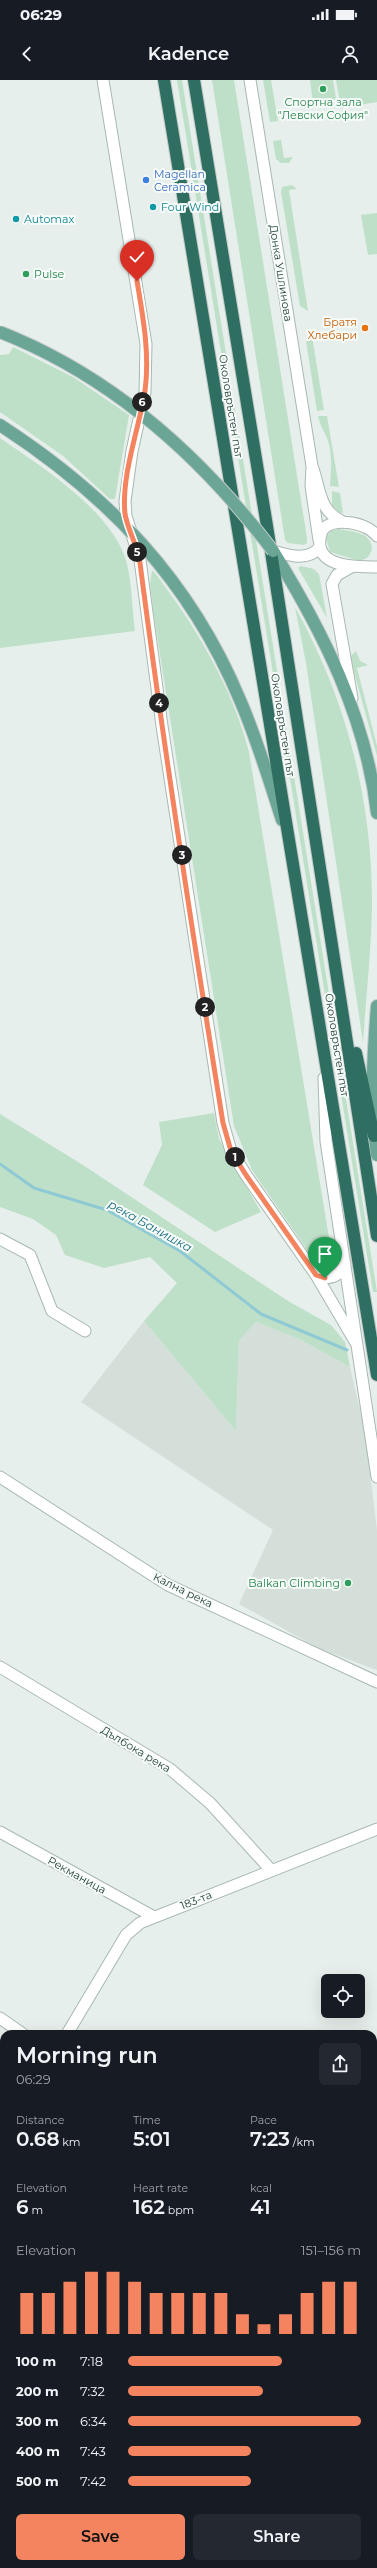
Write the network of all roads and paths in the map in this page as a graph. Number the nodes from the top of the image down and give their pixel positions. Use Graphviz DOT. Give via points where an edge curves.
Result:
graph roads {
  1 [pos="103,80"];
  2 [pos="164,80"];
  3 [pos="194,80"];
  4 [pos="250,80"];
  5 [pos="0,332"];
  6 [pos="0,425"];
  7 [pos="312,466"];
  8 [pos="343,522"];
  9 [pos="129,529"];
  10 [pos="377,536"];
  11 [pos="319,544"];
  12 [pos="273,551"];
  13 [pos="377,559"];
  14 [pos="353,566"];
  15 [pos="371,567"];
  16 [pos="353,705"];
  17 [pos="377,813"];
  18 [pos="291,848"];
  19 [pos="330,932"];
  20 [pos="377,1006"];
  21 [pos="322,1033"];
  22 [pos="374,1136"];
  23 [pos="377,1155"];
  24 [pos="377,1236"];
  25 [pos="0,1239"];
  26 [pos="345,1264"];
  27 [pos="316,1275"];
  28 [pos="85,1331"];
  29 [pos="356,1343"];
  30 [pos="377,1375"];
  31 [pos="0,1477"];
  32 [pos="377,1477"];
  33 [pos="0,1666"];
  34 [pos="377,1682"];
  35 [pos="377,1829"];
  36 [pos="0,1832"];
  37 [pos="272,1870"];
  38 [pos="154,1917"];
  39 [pos="0,2018"];
  40 [pos="17,2030"];
  41 [pos="69,2030"];
  1 -- 9 [label="street" via="146,344 144,392 125,501"];
  2 -- 18 [label="highway, Околовръстен път"];
  3 -- 19 [label="highway, Околовръстен път"];
  4 -- 7 [label="street, Донка Ушлинова"];
  5 -- 12 [label="main road, bridge" via="84,374 145,416 172,438 229,496"];
  6 -- 9 [label="main road" via="79,481"];
  7 -- 8 [label="street, Донка Ушлинова" via="324,508 331,516"];
  7 -- 11 [label="street, Донка Ушлинова" via="311,486"];
  8 -- 10 [label="street" via="368,528"];
  8 -- 11 [label="street" via="328,525 322,532"];
  9 -- 18 [label="main road" via="167,573 218,652 240,699"];
  9 -- 27 [label="street" via="140,560 162,726 223,1123 231,1151"];
  11 -- 12 [label="street" via="312,554 302,556"];
  11 -- 14 [label="street" via="324,556 331,561"];
  12 -- 16 [label="main road" via="314,621"];
  13 -- 15 [label="street"];
  14 -- 15 [label="street"];
  14 -- 16 [label="street" via="337,575 332,584"];
  16 -- 17 [label="main road"];
  18 -- 21 [label="highway, Околовръстен път"];
  19 -- 22 [label="highway"];
  19 -- 24 [label="highway, Околовръстен път"];
  20 -- 22 [label="main road" via="373,1061"];
  21 -- 26 [label="street" via="326,1141"];
  21 -- 30 [label="highway, Околовръстен път"];
  22 -- 23 [label="main road"];
  25 -- 28 [label="street" via="30,1255 52,1311"];
  26 -- 27 [label="street" via="340,1274 332,1277"];
  26 -- 29 [label="street"];
  27 -- 29 [label="street"];
  29 -- 32 [label="street"];
  31 -- 34 [label="street, Кална река" via="168,1585"];
  33 -- 37 [label="street, Дълбока река" via="170,1769 210,1802"];
  35 -- 37 [label="street, 183-та"];
  36 -- 38 [label="street, Рекманица"];
  37 -- 38 [label="street, 183-та"];
  38 -- 41 [label="street, 183-та" via="140,1923 126,1935"];
  39 -- 40 [label="street"];
}
